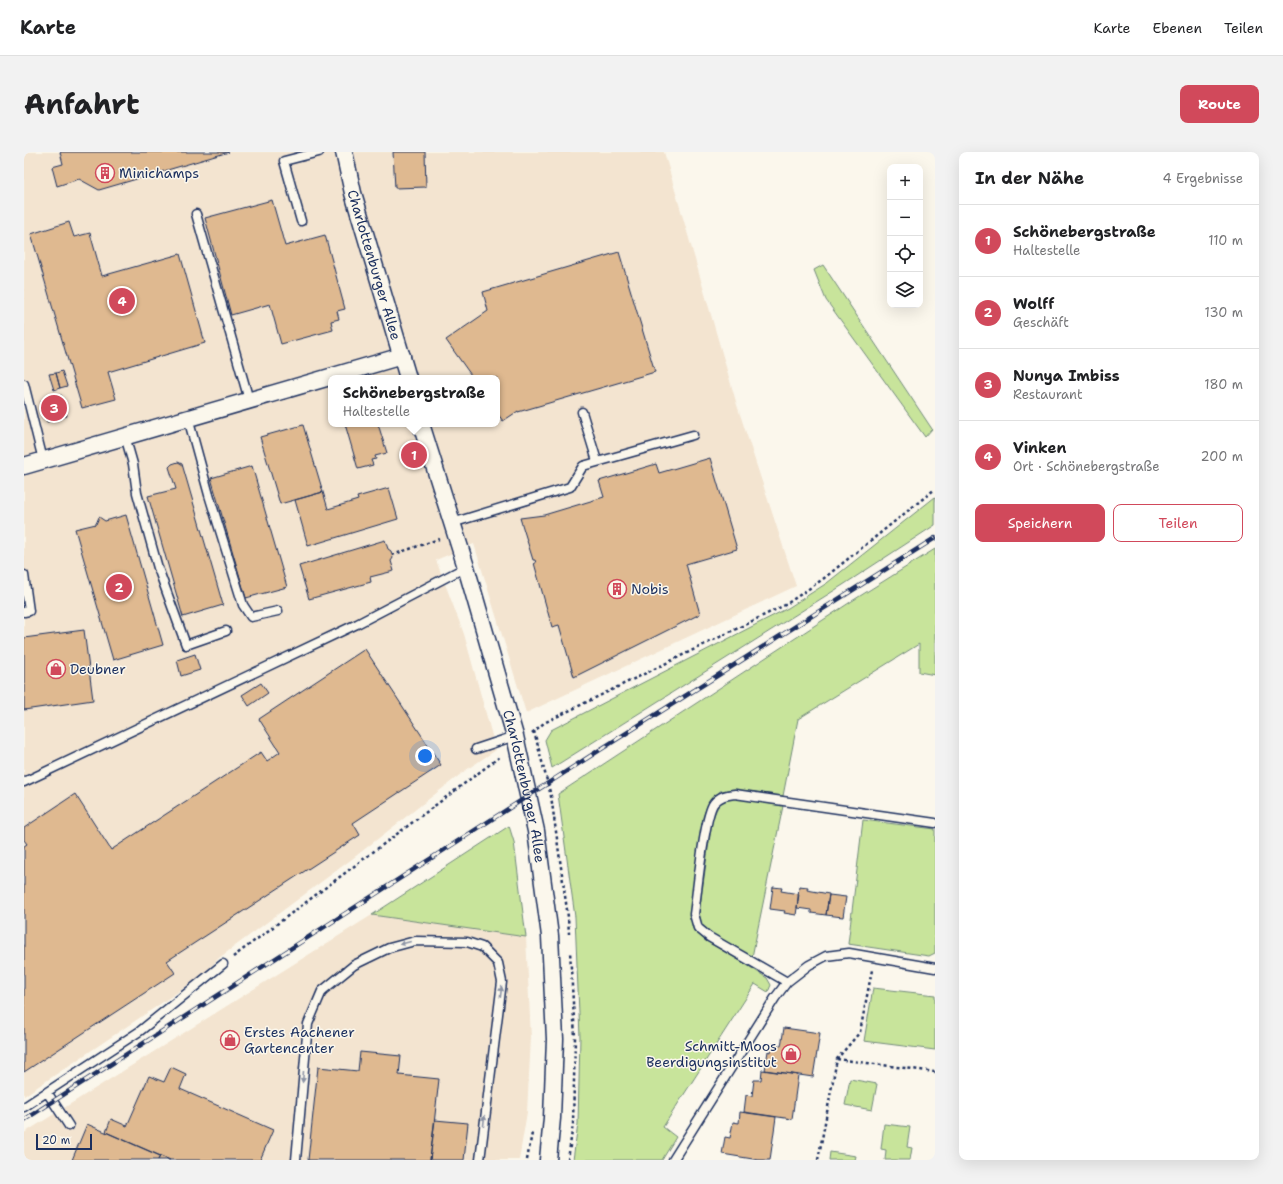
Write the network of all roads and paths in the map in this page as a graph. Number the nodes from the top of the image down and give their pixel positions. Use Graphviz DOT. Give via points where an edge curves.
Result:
graph roads {
  1 [pos="319,152"];
  2 [pos="344,152"];
  3 [pos="196,214"];
  4 [pos="301,221"];
  5 [pos="402,356"];
  6 [pos="336,375"];
  7 [pos="407,375"];
  8 [pos="328,377"];
  9 [pos="24,384"];
  10 [pos="249,400"];
  11 [pos="582,412"];
  12 [pos="188,418"];
  13 [pos="422,427"];
  14 [pos="693,435"];
  15 [pos="125,436"];
  16 [pos="43,460"];
  17 [pos="597,461"];
  18 [pos="24,466"];
  19 [pos="935,489"];
  20 [pos="454,528"];
  21 [pos="392,555"];
  22 [pos="466,567"];
  23 [pos="24,575"];
  24 [pos="278,611"];
  25 [pos="24,612"];
  26 [pos="226,631"];
  27 [pos="516,740"];
  28 [pos="476,749"];
  29 [pos="503,762"];
  30 [pos="24,782"];
  31 [pos="935,823"];
  32 [pos="874,958"];
  33 [pos="223,964"];
  34 [pos="935,968"];
  35 [pos="786,982"];
  36 [pos="837,1058"];
  37 [pos="935,1072"];
  38 [pos="47,1092"];
  39 [pos="24,1107"];
  40 [pos="69,1126"];
  41 [pos="532,1130"];
  42 [pos="296,1160"];
  43 [pos="480,1160"];
  44 [pos="527,1160"];
  45 [pos="548,1160"];
  46 [pos="673,1160"];
  47 [pos="818,1160"];
  1 -- 4 [label="lane" via="284,161"];
  2 -- 5 [label="street, Charlottenburger Allee" via="353,193"];
  3 -- 10 [label="lane"];
  5 -- 6 [label="street"];
  5 -- 7 [label="street, Charlottenburger Allee"];
  8 -- 10 [label="street"];
  9 -- 16 [label="lane"];
  10 -- 12 [label="street"];
  11 -- 17 [label="lane"];
  12 -- 15 [label="street"];
  12 -- 24 [label="lane" via="243,606 251,617"];
  13 -- 20 [label="street, Charlottenburger Allee"];
  14 -- 17 [label="lane"];
  15 -- 16 [label="street"];
  15 -- 26 [label="lane" via="158,568 186,645"];
  16 -- 18 [label="street"];
  17 -- 20 [label="lane" via="582,466 570,487"];
  19 -- 27 [label="path" via="823,579 785,605 544,723"];
  20 -- 21 [label="path"];
  20 -- 22 [label="street, Charlottenburger Allee"];
  22 -- 27 [label="street, Charlottenburger Allee"];
  22 -- 30 [label="lane" via="357,624"];
  23 -- 25 [label="lane" via="29,611"];
  27 -- 28 [label="lane"];
  27 -- 45 [label="street, Charlottenburger Allee" via="536,831 550,936 555,1039"];
  29 -- 33 [label="path" via="502,755"];
  31 -- 35 [label="lane" via="735,794 723,795 713,804 707,819 694,914 698,928"];
  32 -- 34 [label="lane"];
  32 -- 35 [label="lane" via="849,953 826,956"];
  32 -- 36 [label="path" via="860,1032"];
  33 -- 38 [label="lane" via="140,1031"];
  35 -- 46 [label="lane"];
  36 -- 37 [label="path"];
  36 -- 47 [label="path"];
  38 -- 39 [label="lane"];
  38 -- 40 [label="lane"];
  41 -- 44 [label="path"];
  43 -- 42 [label="lane, one-way" via="502,982 498,963 482,948 466,942 415,941 389,948 354,965 322,991 308,1024"];
}
